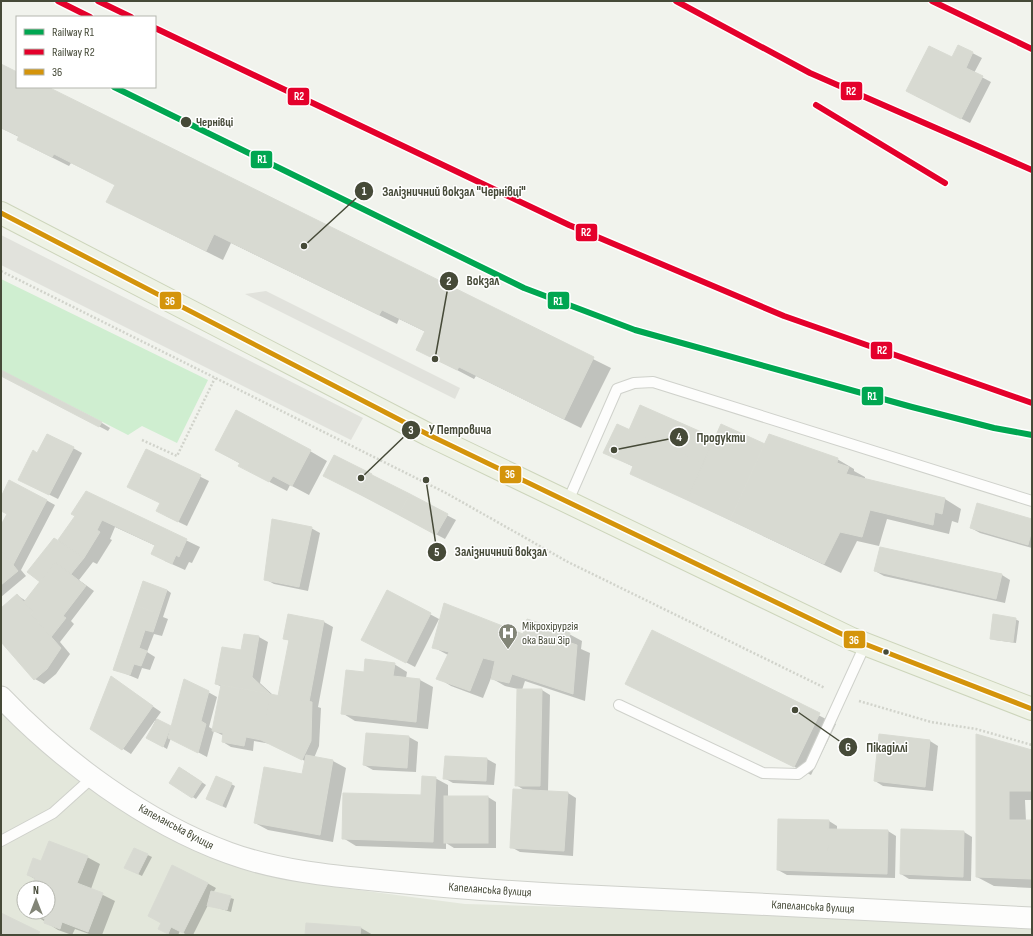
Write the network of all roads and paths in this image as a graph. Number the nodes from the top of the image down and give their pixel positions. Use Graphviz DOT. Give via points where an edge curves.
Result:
graph roads {
  1 [pos="1,213"];
  2 [pos="1,271"];
  3 [pos="215,378"];
  4 [pos="142,440"];
  5 [pos="568,501"];
  6 [pos="1032,501"];
  7 [pos="865,645"];
  8 [pos="841,696"];
  9 [pos="1,697"];
  10 [pos="619,705"];
  11 [pos="1032,709"];
  12 [pos="1032,745"];
  13 [pos="93,777"];
  14 [pos="1,841"];
  15 [pos="1032,918"];
  1 -- 5 [label="main road" via="429,434"];
  2 -- 3 [label="path"];
  3 -- 4 [label="path" via="177,456"];
  3 -- 8 [label="path" via="446,493 568,562"];
  5 -- 6 [label="lane" via="617,389 634,383 653,382"];
  5 -- 7 [label="main road"];
  7 -- 8 [label="lane"];
  7 -- 11 [label="main road"];
  8 -- 10 [label="lane" via="810,765 798,774 763,773"];
  8 -- 12 [label="path" via="931,722 976,729"];
  9 -- 13 [label="street, Капеланська вулиця" via="32,727"];
  13 -- 14 [label="lane" via="53,813"];
  13 -- 15 [label="street, Капеланська вулиця" via="156,818 227,853 263,864 326,875 476,890"];
}
